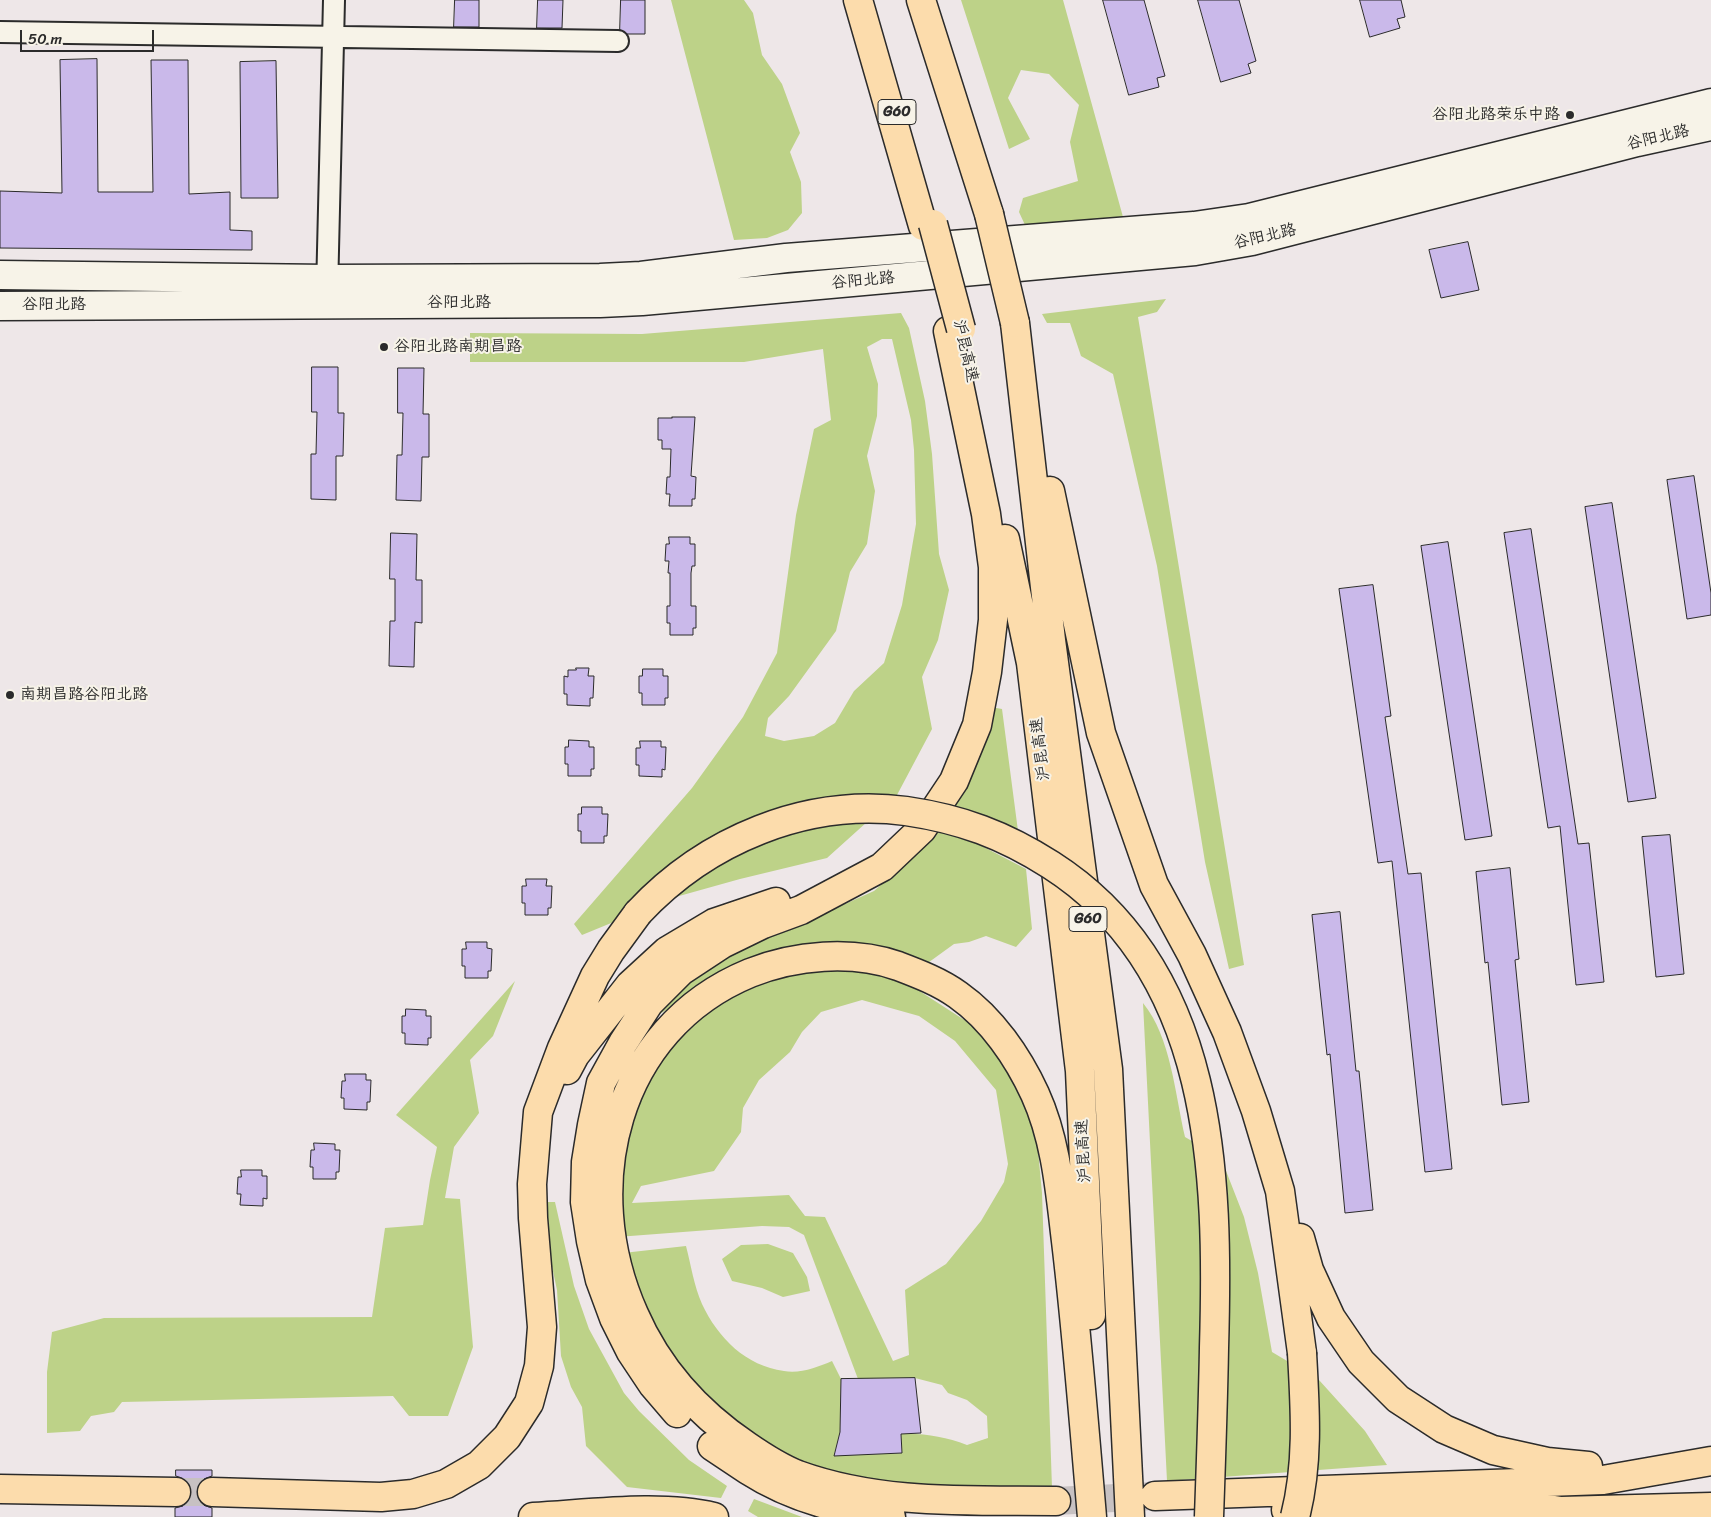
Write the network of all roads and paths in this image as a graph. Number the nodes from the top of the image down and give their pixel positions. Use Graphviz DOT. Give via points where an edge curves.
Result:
graph roads {
  1 [pos="334,0"];
  2 [pos="858,0"];
  3 [pos="862,0"];
  4 [pos="921,0"];
  5 [pos="0,32"];
  6 [pos="333,37"];
  7 [pos="618,41"];
  8 [pos="1711,103"];
  9 [pos="1711,126"];
  10 [pos="928,225"];
  11 [pos="0,275"];
  12 [pos="328,291"];
  13 [pos="0,306"];
  14 [pos="1015,323"];
  15 [pos="955,330"];
  16 [pos="838,890"];
  17 [pos="534,1150"];
  18 [pos="1280,1191"];
  19 [pos="1711,1461"];
  20 [pos="1646,1474"];
  21 [pos="0,1489"];
  22 [pos="176,1492"];
  23 [pos="212,1492"];
  24 [pos="1711,1507"];
  25 [pos="1147,1509"];
  26 [pos="1054,1512"];
  27 [pos="1551,1514"];
  28 [pos="533,1517"];
  29 [pos="714,1517"];
  30 [pos="891,1517"];
  31 [pos="1092,1517"];
  32 [pos="1100,1517"];
  33 [pos="1209,1517"];
  34 [pos="1295,1517"];
  1 -- 6 [label="street"];
  2 -- 10 [label="highway"];
  3 -- 10 [label="highway, 沪昆高速 / G60"];
  4 -- 14 [label="highway, 沪昆高速 / G60, bridge" via="989,214"];
  5 -- 6 [label="street"];
  6 -- 7 [label="street"];
  6 -- 12 [label="street"];
  8 -- 12 [label="main road, 谷阳北路" via="1249,218 1194,226 786,258 641,276"];
  9 -- 12 [label="main road, 谷阳北路" via="1252,241 1195,251 600,303"];
  10 -- 15 [label="highway, 沪昆高速 / G60, bridge"];
  11 -- 12 [label="main road, 谷阳北路"];
  12 -- 13 [label="main road, 谷阳北路"];
  14 -- 18 [label="highway" via="1101,733 1154,886 1192,956 1227,1032"];
  14 -- 25 [label="highway, 沪昆高速 / G60" via="1051,640 1108,1069"];
  15 -- 16 [label="highway" via="993,567 993,620 979,716 954,780 922,829 882,867"];
  15 -- 32 [label="highway, 沪昆高速 / G60" via="1030,663 1079,1062"];
  16 -- 17 [label="highway" via="798,895 714,923 666,951 630,985 575,1054 558,1086"];
  16 -- 30 [label="highway" via="801,910 722,944 681,971 649,1004 601,1083 586,1162 586,1202 591,1241 614,1318 652,1385 681,1417 749,1471 789,1491 829,1506"];
  17 -- 23 [label="highway" via="533,1218 542,1327 539,1366 529,1403 508,1437 479,1465 446,1484 413,1494 380,1497"];
  17 -- 33 [label="highway, bridge" via="538,1112 574,1021 603,963 638,913 674,878 700,860 756,831 842,811 901,811 930,815 986,831 1014,843 1069,876 1118,922 1158,980 1186,1043 1203,1109 1212,1176 1215,1269"];
  18 -- 20 [label="highway" via="1294,1219 1309,1270 1330,1318 1361,1362 1398,1399 1444,1429 1493,1450 1547,1462"];
  18 -- 34 [label="highway, bridge" via="1302,1353 1303,1474"];
  19 -- 20 [label="highway"];
  20 -- 25 [label="highway" via="1603,1480"];
  21 -- 22 [label="highway"];
  24 -- 27 [label="highway"];
  25 -- 27 [label="highway" via="1522,1505"];
  26 -- 31 [label="highway" via="876,1495 796,1474 725,1431 695,1405 668,1374 632,1312 620,1275 610,1238 609,1165 627,1093 646,1058 671,1025 701,1000 736,979 771,965 808,958 846,957 885,962 923,976 960,996 990,1024 1015,1056 1050,1133 1058,1176"];
  28 -- 29 [label="highway" via="646,1511 699,1513"];
}
